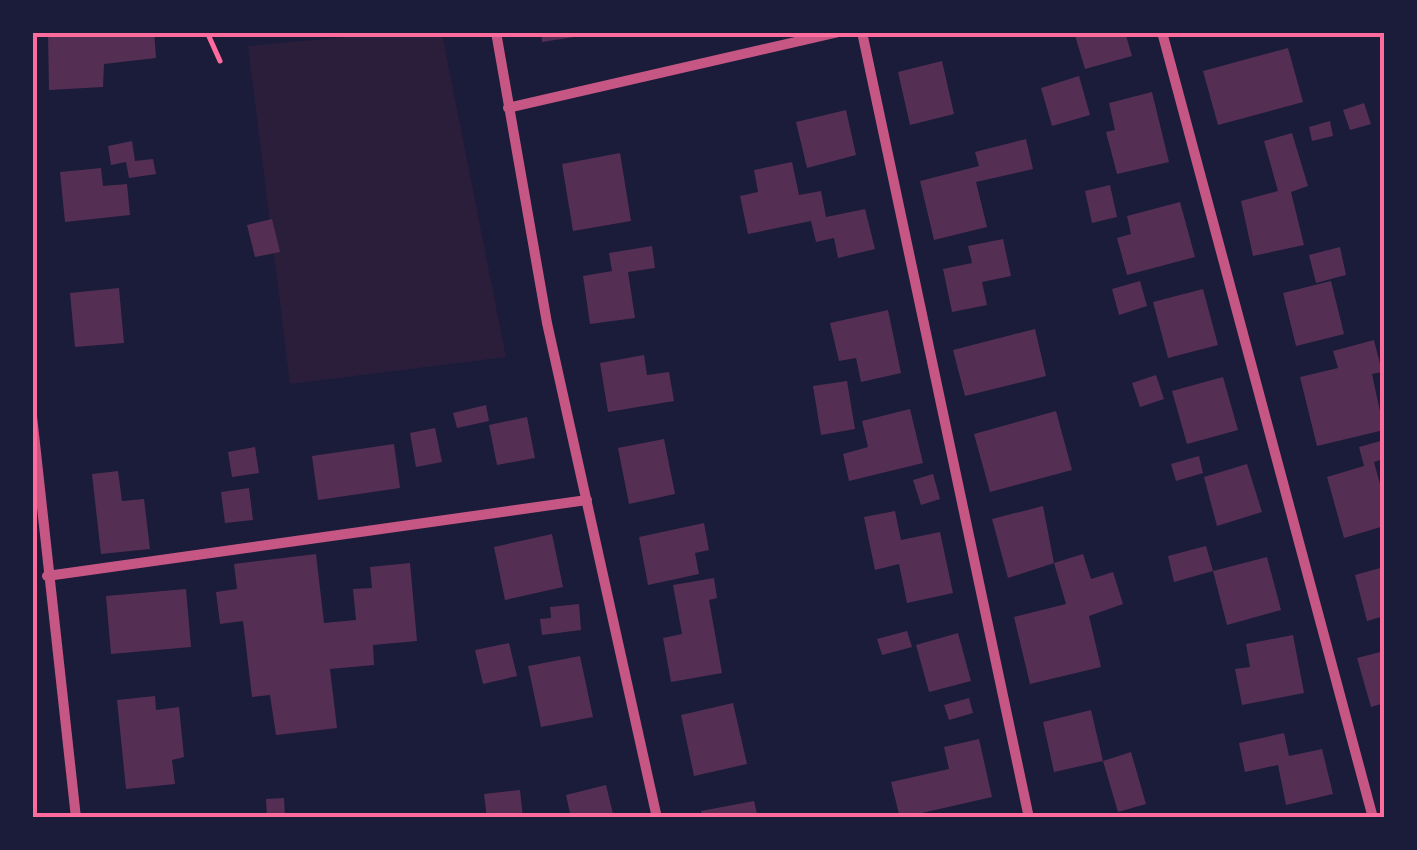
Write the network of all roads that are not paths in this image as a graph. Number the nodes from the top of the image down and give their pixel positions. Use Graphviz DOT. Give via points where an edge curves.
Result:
graph roads {
  1 [pos="496,32"];
  2 [pos="839,32"];
  3 [pos="862,32"];
  4 [pos="1162,32"];
  5 [pos="797,38"];
  6 [pos="508,108"];
  7 [pos="32,416"];
  8 [pos="587,500"];
  9 [pos="47,576"];
  10 [pos="76,818"];
  11 [pos="657,818"];
  12 [pos="1029,818"];
  13 [pos="1372,818"];
  1 -- 6 [label="street"];
  2 -- 5 [label="street"];
  3 -- 12 [label="street"];
  4 -- 13 [label="street"];
  5 -- 6 [label="street"];
  6 -- 8 [label="street"];
  7 -- 9 [label="street"];
  8 -- 9 [label="street"];
  8 -- 11 [label="street"];
  9 -- 10 [label="street"];
}
